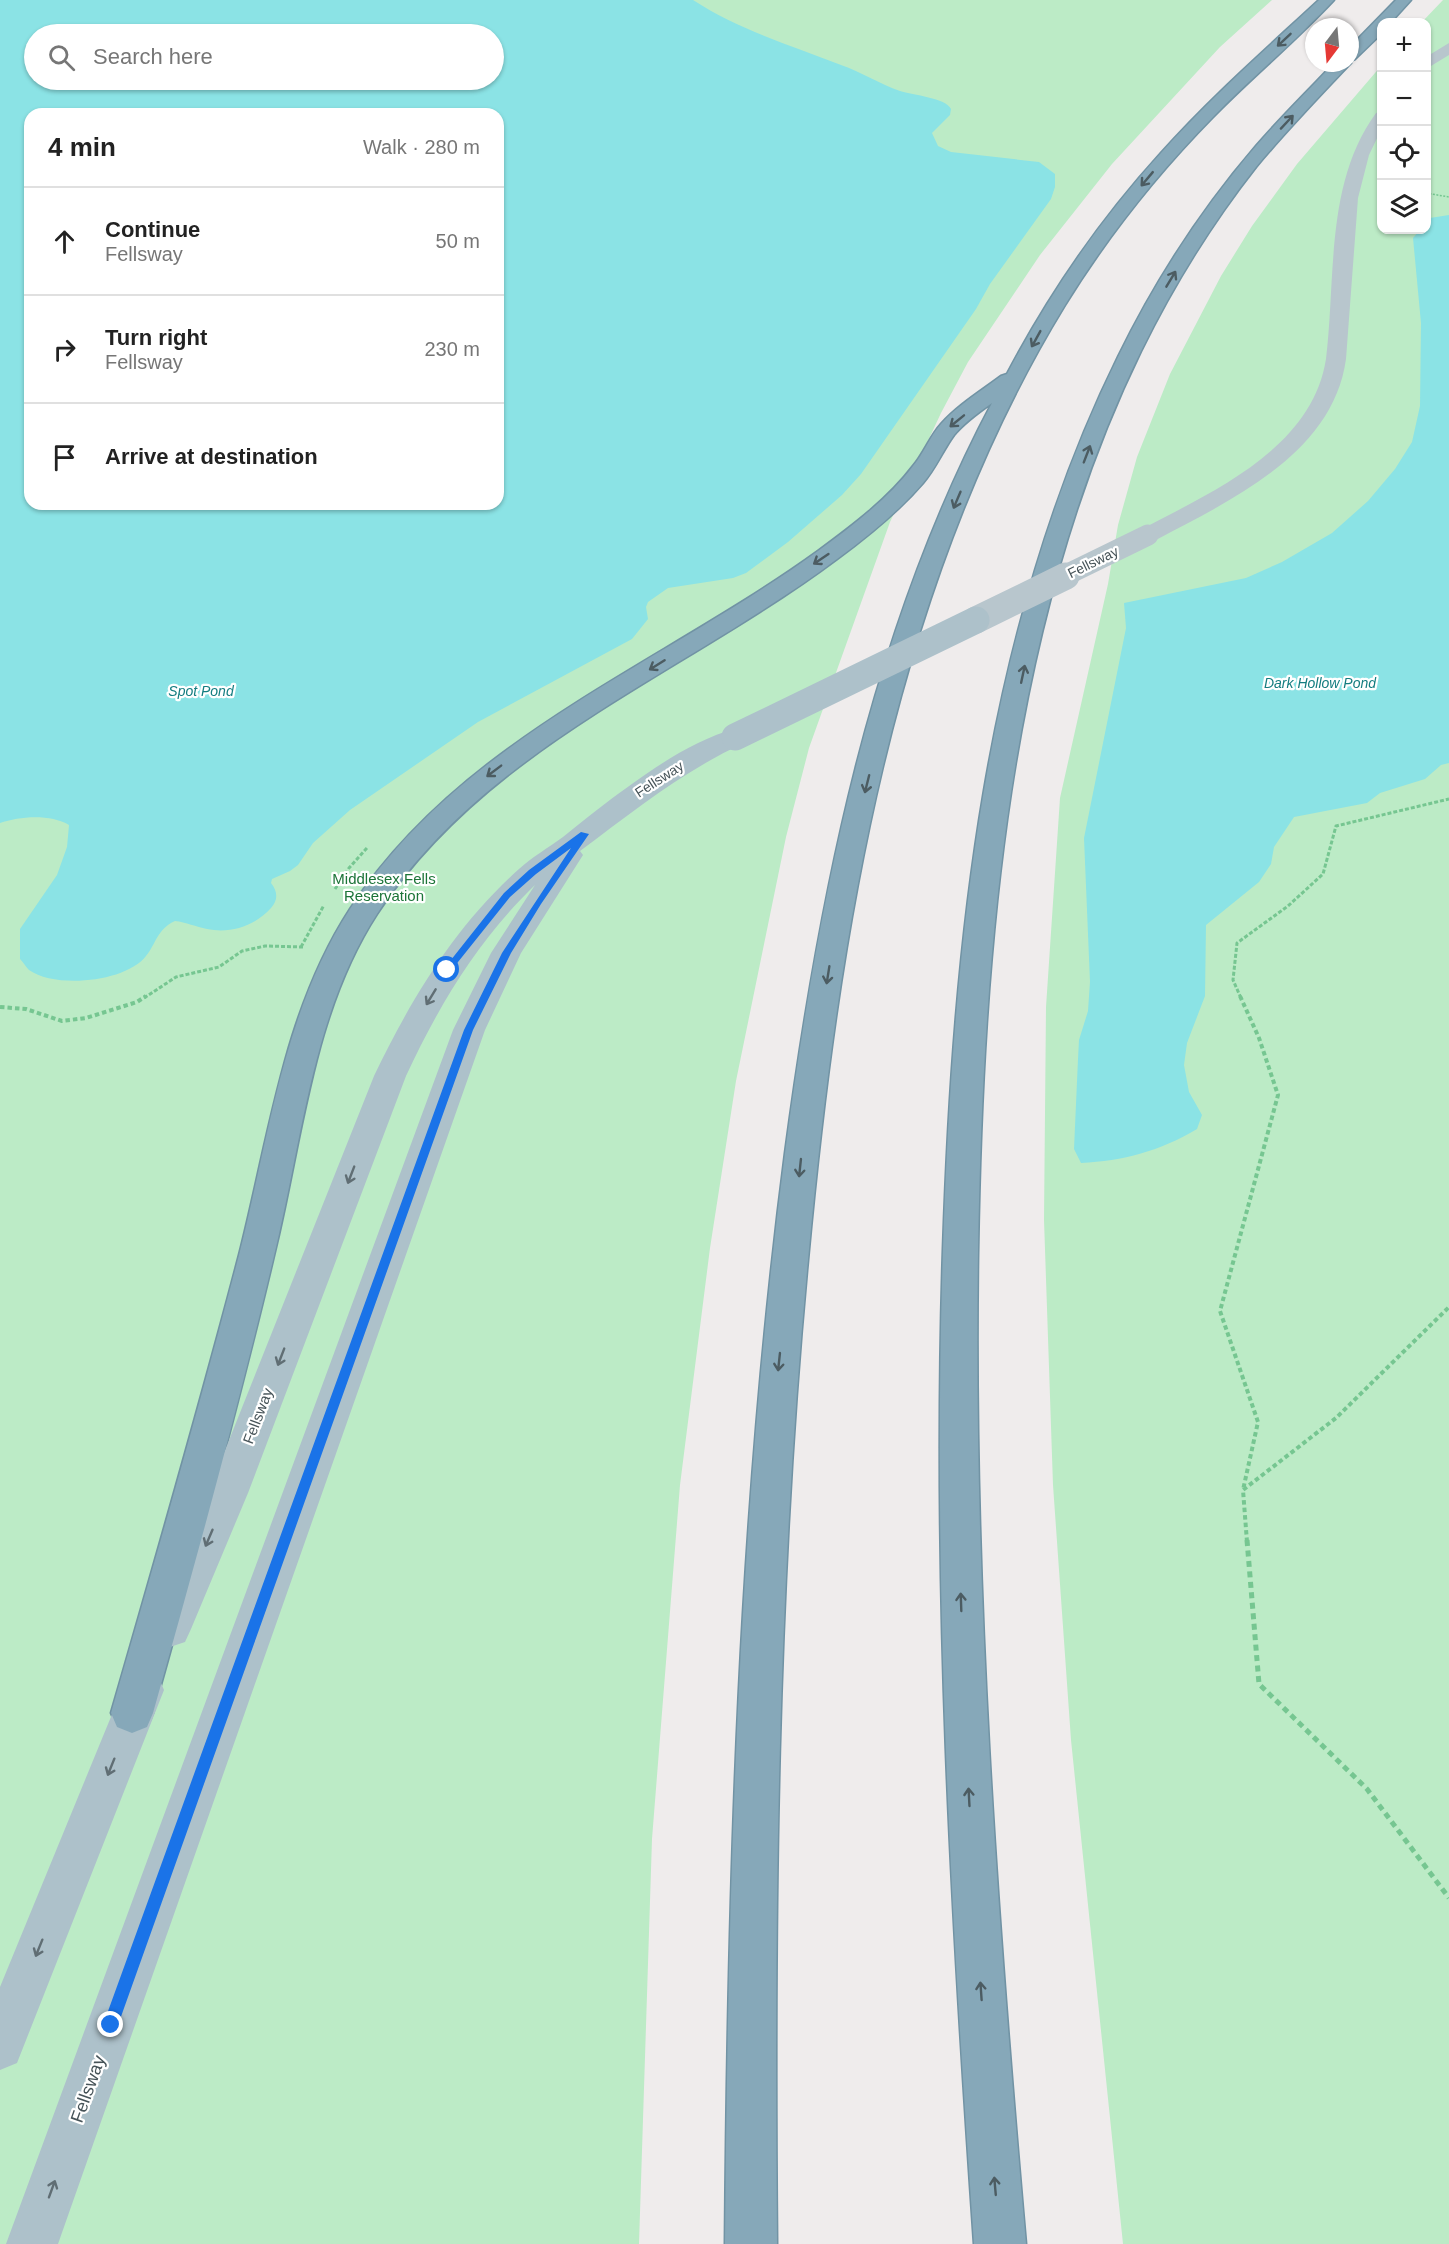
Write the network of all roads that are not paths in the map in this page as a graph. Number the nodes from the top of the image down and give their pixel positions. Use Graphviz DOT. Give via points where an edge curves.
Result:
graph roads {
  1 [pos="1327,0"];
  2 [pos="1404,0"];
  3 [pos="1387,18"];
  4 [pos="1377,28"];
  5 [pos="1359,47"];
  6 [pos="1449,48"];
  7 [pos="1431,61"];
  8 [pos="1335,72"];
  9 [pos="1377,124"];
  10 [pos="1018,371"];
  11 [pos="584,834"];
  12 [pos="132,1713"];
  13 [pos="0,2046"];
  14 [pos="32,2244"];
  15 [pos="751,2244"];
  16 [pos="1000,2244"];
  1 -- 10 [label="highway, one-way" via="1209,112 1142,185 1078,271"];
  2 -- 3 [label="highway"];
  4 -- 5 [label="highway"];
  6 -- 7 [label="main road"];
  16 -- 8 [label="highway, one-way" via="972,1867 958,1526 957,1394 970,1046 999,799 1024,669 1051,559 1083,463 1117,380 1158,300 1211,216 1272,139"];
  9 -- 11 [label="main road, Fellsway, bridge" via="1365,144 1352,182 1334,370 1321,404 1298,435 1271,461 1239,484 1148,535 701,753 657,778"];
  10 -- 12 [label="highway, one-way" via="947,430 912,481 833,551 554,729 468,791 398,863 362,912 319,999 301,1060 231,1358"];
  10 -- 15 [label="highway, one-way" via="936,552 902,656 863,797 816,1044 789,1261 767,1529 753,1875"];
  11 -- 12 [label="main road, Fellsway, one-way" via="532,872 486,919 447,970 411,1031 383,1093 228,1493"];
  14 -- 11 [label="main road, Fellsway, one-way" via="469,1030 507,953"];
  12 -- 13 [label="main road, Fellsway, one-way"];
}
